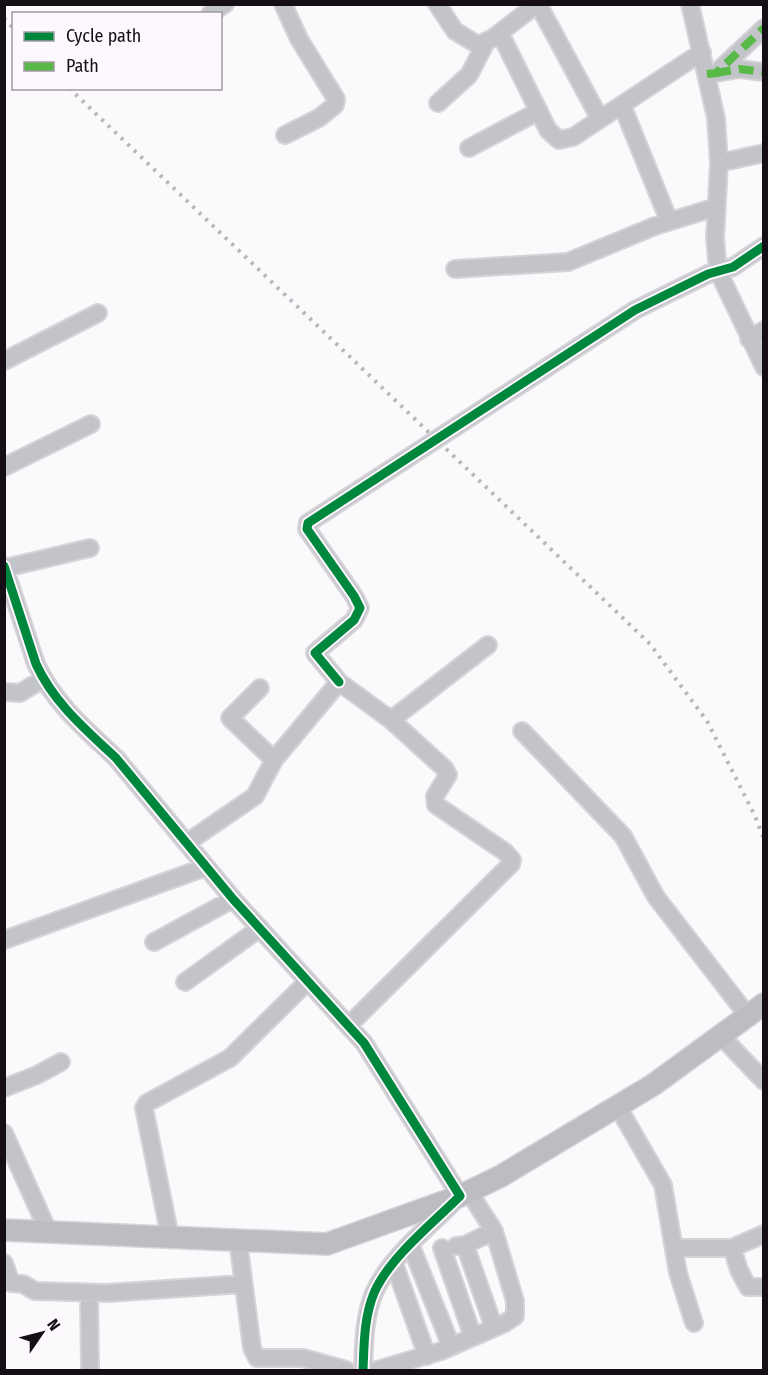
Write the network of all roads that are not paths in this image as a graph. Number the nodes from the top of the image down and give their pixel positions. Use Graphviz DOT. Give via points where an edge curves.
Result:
graph roads {
  1 [pos="283,4"];
  2 [pos="437,4"];
  3 [pos="537,4"];
  4 [pos="690,4"];
  5 [pos="764,28"];
  6 [pos="500,33"];
  7 [pos="485,44"];
  8 [pos="702,52"];
  9 [pos="764,72"];
  10 [pos="711,73"];
  11 [pos="438,104"];
  12 [pos="622,105"];
  13 [pos="539,111"];
  14 [pos="600,119"];
  15 [pos="285,135"];
  16 [pos="469,148"];
  17 [pos="764,153"];
  18 [pos="719,163"];
  19 [pos="716,207"];
  20 [pos="669,221"];
  21 [pos="764,246"];
  22 [pos="455,269"];
  23 [pos="718,271"];
  24 [pos="98,313"];
  25 [pos="764,330"];
  26 [pos="749,339"];
  27 [pos="4,361"];
  28 [pos="764,367"];
  29 [pos="91,424"];
  30 [pos="4,467"];
  31 [pos="90,548"];
  32 [pos="5,567"];
  33 [pos="488,645"];
  34 [pos="43,680"];
  35 [pos="339,682"];
  36 [pos="260,688"];
  37 [pos="4,692"];
  38 [pos="391,720"];
  39 [pos="522,731"];
  40 [pos="274,760"];
  41 [pos="188,842"];
  42 [pos="206,867"];
  43 [pos="233,899"];
  44 [pos="260,928"];
  45 [pos="4,940"];
  46 [pos="154,942"];
  47 [pos="308,981"];
  48 [pos="185,982"];
  49 [pos="756,1010"];
  50 [pos="349,1025"];
  51 [pos="721,1036"];
  52 [pos="61,1062"];
  53 [pos="764,1081"];
  54 [pos="4,1088"];
  55 [pos="618,1107"];
  56 [pos="4,1133"];
  57 [pos="464,1194"];
  58 [pos="4,1230"];
  59 [pos="494,1231"];
  60 [pos="48,1232"];
  61 [pos="764,1234"];
  62 [pos="170,1237"];
  63 [pos="238,1240"];
  64 [pos="415,1242"];
  65 [pos="465,1245"];
  66 [pos="442,1248"];
  67 [pos="674,1248"];
  68 [pos="732,1248"];
  69 [pos="4,1263"];
  70 [pos="394,1263"];
  71 [pos="243,1284"];
  72 [pos="764,1287"];
  73 [pos="89,1293"];
  74 [pos="694,1323"];
  75 [pos="494,1328"];
  76 [pos="473,1337"];
  77 [pos="452,1346"];
  78 [pos="427,1356"];
  79 [pos="256,1364"];
  80 [pos="90,1368"];
  81 [pos="346,1371"];
  82 [pos="363,1371"];
  83 [pos="377,1371"];
  1 -- 15 [label="street" via="308,55 336,99 332,110"];
  2 -- 7 [label="street" via="462,36 478,45"];
  3 -- 6 [label="street"];
  3 -- 14 [label="street"];
  4 -- 8 [label="street"];
  5 -- 10 [label="street"];
  6 -- 7 [label="street"];
  6 -- 13 [label="street"];
  7 -- 11 [label="street" via="469,75"];
  8 -- 10 [label="street"];
  8 -- 12 [label="street"];
  9 -- 10 [label="street" via="740,69"];
  10 -- 18 [label="street"];
  12 -- 14 [label="street"];
  12 -- 20 [label="street"];
  13 -- 14 [label="street" via="552,136 559,140 567,140"];
  13 -- 16 [label="street"];
  17 -- 18 [label="street"];
  18 -- 19 [label="street"];
  19 -- 20 [label="street"];
  19 -- 23 [label="street"];
  20 -- 22 [label="street" via="568,262"];
  21 -- 23 [label="street" via="733,267"];
  23 -- 26 [label="street"];
  23 -- 35 [label="street" via="635,310 308,523 307,529 360,608 354,620 315,653"];
  24 -- 27 [label="street"];
  25 -- 26 [label="street"];
  26 -- 28 [label="street"];
  29 -- 30 [label="street"];
  31 -- 32 [label="street"];
  32 -- 34 [label="street"];
  33 -- 38 [label="street"];
  34 -- 37 [label="street" via="20,693"];
  34 -- 41 [label="street" via="64,708 116,758"];
  35 -- 38 [label="street"];
  35 -- 40 [label="street"];
  36 -- 40 [label="street" via="232,715 231,721"];
  38 -- 50 [label="street" via="447,772 435,796 439,808 505,852 512,862"];
  39 -- 49 [label="street" via="624,836 656,897"];
  40 -- 41 [label="street" via="255,796"];
  41 -- 42 [label="street"];
  42 -- 43 [label="street"];
  42 -- 45 [label="street"];
  43 -- 44 [label="street"];
  43 -- 46 [label="street"];
  44 -- 47 [label="street"];
  44 -- 48 [label="street"];
  47 -- 50 [label="street"];
  47 -- 62 [label="street" via="230,1059 144,1108"];
  49 -- 51 [label="main road"];
  50 -- 57 [label="street"];
  51 -- 53 [label="street"];
  51 -- 55 [label="main road"];
  52 -- 54 [label="street"];
  55 -- 57 [label="main road"];
  55 -- 67 [label="street" via="661,1180"];
  56 -- 60 [label="street"];
  57 -- 59 [label="street"];
  57 -- 63 [label="main road" via="327,1244"];
  57 -- 64 [label="street"];
  58 -- 60 [label="main road"];
  59 -- 65 [label="street"];
  59 -- 75 [label="street" via="516,1311 512,1319"];
  60 -- 62 [label="main road"];
  61 -- 68 [label="street"];
  62 -- 63 [label="main road"];
  63 -- 71 [label="street"];
  64 -- 66 [label="street"];
  64 -- 70 [label="street"];
  64 -- 77 [label="street"];
  65 -- 66 [label="street"];
  65 -- 75 [label="street"];
  66 -- 76 [label="street"];
  67 -- 68 [label="street"];
  67 -- 74 [label="street"];
  68 -- 72 [label="street" via="748,1287"];
  69 -- 73 [label="street" via="11,1283 35,1291"];
  70 -- 78 [label="street"];
  70 -- 82 [label="street" via="369,1307"];
  71 -- 73 [label="street"];
  71 -- 79 [label="street"];
  73 -- 80 [label="street"];
  75 -- 76 [label="street"];
  76 -- 77 [label="street"];
  77 -- 78 [label="street"];
  78 -- 83 [label="street"];
  79 -- 81 [label="street" via="303,1358"];
}
